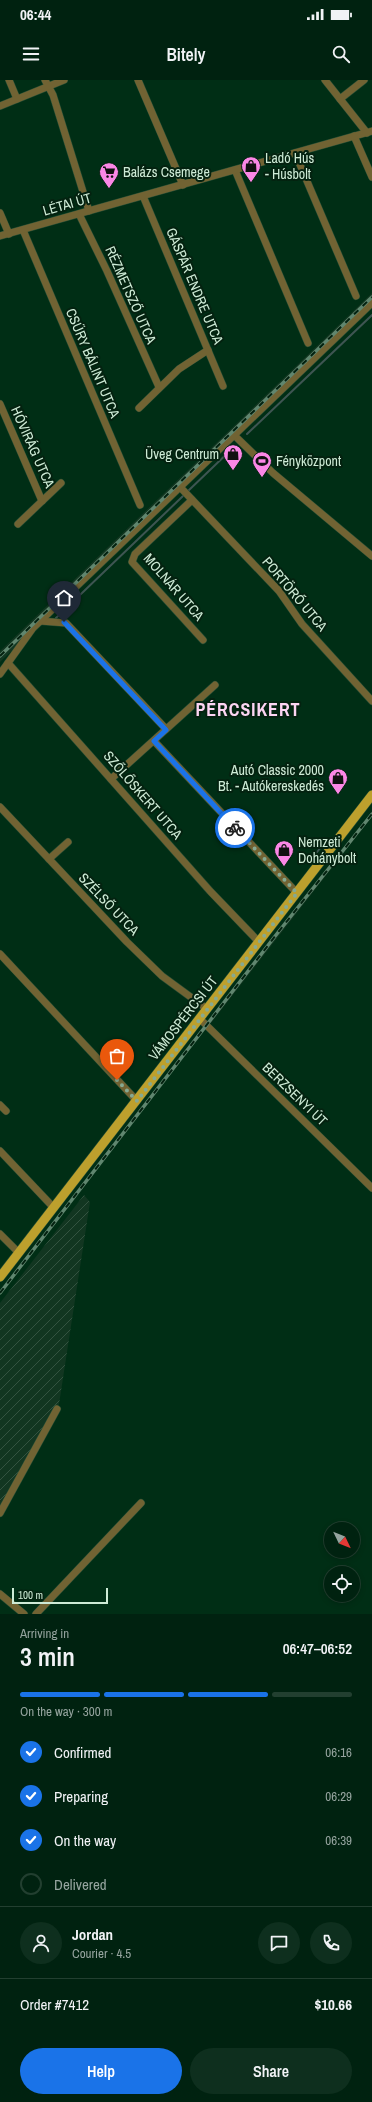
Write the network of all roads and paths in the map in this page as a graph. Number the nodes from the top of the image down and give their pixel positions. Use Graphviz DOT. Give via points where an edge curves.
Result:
graph roads {
  1 [pos="9,80"];
  2 [pos="64,80"];
  3 [pos="138,80"];
  4 [pos="325,80"];
  5 [pos="364,80"];
  6 [pos="47,83"];
  7 [pos="17,99"];
  8 [pos="340,99"];
  9 [pos="0,106"];
  10 [pos="370,132"];
  11 [pos="354,136"];
  12 [pos="295,153"];
  13 [pos="235,170"];
  14 [pos="372,177"];
  15 [pos="182,185"];
  16 [pos="144,196"];
  17 [pos="89,211"];
  18 [pos="0,213"];
  19 [pos="79,214"];
  20 [pos="23,230"];
  21 [pos="9,234"];
  22 [pos="0,236"];
  23 [pos="356,296"];
  24 [pos="372,303"];
  25 [pos="308,343"];
  26 [pos="208,350"];
  27 [pos="223,386"];
  28 [pos="159,387"];
  29 [pos="0,404"];
  30 [pos="139,408"];
  31 [pos="234,435"];
  32 [pos="61,483"];
  33 [pos="180,488"];
  34 [pos="192,500"];
  35 [pos="42,501"];
  36 [pos="140,505"];
  37 [pos="18,524"];
  38 [pos="372,556"];
  39 [pos="40,621"];
  40 [pos="203,640"];
  41 [pos="8,663"];
  42 [pos="0,674"];
  43 [pos="215,685"];
  44 [pos="372,701"];
  45 [pos="166,730"];
  46 [pos="154,741"];
  47 [pos="111,779"];
  48 [pos="372,795"];
  49 [pos="0,808"];
  50 [pos="68,842"];
  51 [pos="49,859"];
  52 [pos="297,893"];
  53 [pos="259,942"];
  54 [pos="0,954"];
  55 [pos="207,1009"];
  56 [pos="200,1019"];
  57 [pos="137,1101"];
  58 [pos="0,1105"];
  59 [pos="6,1111"];
  60 [pos="0,1151"];
  61 [pos="372,1188"];
  62 [pos="54,1208"];
  63 [pos="0,1234"];
  64 [pos="19,1253"];
  65 [pos="0,1277"];
  66 [pos="57,1409"];
  67 [pos="141,1503"];
  68 [pos="0,1513"];
  69 [pos="0,1594"];
  70 [pos="24,1614"];
  71 [pos="36,1614"];
  1 -- 7 [label="street"];
  2 -- 6 [label="street"];
  3 -- 15 [label="street"];
  4 -- 8 [label="street"];
  5 -- 8 [label="street"];
  6 -- 7 [label="street"];
  6 -- 17 [label="street"];
  7 -- 9 [label="street"];
  8 -- 10 [label="street"];
  10 -- 11 [label="street, LÉTAI ÚT"];
  11 -- 12 [label="street, LÉTAI ÚT"];
  11 -- 14 [label="street"];
  12 -- 13 [label="street, LÉTAI ÚT"];
  12 -- 23 [label="street"];
  13 -- 15 [label="street, LÉTAI ÚT"];
  13 -- 25 [label="street"];
  15 -- 16 [label="street, LÉTAI ÚT"];
  16 -- 17 [label="street, LÉTAI ÚT"];
  16 -- 26 [label="street, GÁSPÁR ENDRE UTCA"];
  17 -- 19 [label="street, LÉTAI ÚT"];
  18 -- 21 [label="street"];
  19 -- 20 [label="street, LÉTAI ÚT"];
  19 -- 28 [label="street, RÉZMETSZŐ UTCA"];
  20 -- 21 [label="street, LÉTAI ÚT"];
  20 -- 36 [label="street, CSŰRY BÁLINT UTCA"];
  21 -- 22 [label="street, LÉTAI ÚT"];
  24 -- 31 [label="street"];
  26 -- 27 [label="street, GÁSPÁR ENDRE UTCA"];
  26 -- 28 [label="street" via="183,365"];
  28 -- 30 [label="street"];
  29 -- 35 [label="street, HÓVIRÁG UTCA"];
  31 -- 33 [label="street"];
  31 -- 38 [label="street" via="274,473"];
  32 -- 35 [label="street"];
  33 -- 34 [label="street, PORTÖRŐ UTCA"];
  33 -- 39 [label="street"];
  34 -- 40 [label="street, MOLNÁR UTCA" via="135,554 132,562"];
  34 -- 44 [label="street, PORTÖRŐ UTCA" via="279,591 302,624"];
  35 -- 37 [label="street"];
  39 -- 41 [label="street"];
  39 -- 45 [label="street" via="68,624"];
  41 -- 42 [label="street"];
  41 -- 47 [label="street, SZŐLŐSKERT UTCA"];
  43 -- 45 [label="street"];
  45 -- 46 [label="street"];
  46 -- 47 [label="street"];
  46 -- 52 [label="street"];
  47 -- 53 [label="street, SZŐLŐSKERT UTCA"];
  48 -- 52 [label="main road, VÁMOSPÉRCSI ÚT"];
  49 -- 51 [label="street, SZÉLSŐ UTCA"];
  50 -- 51 [label="street"];
  51 -- 55 [label="street, SZÉLSŐ UTCA" via="104,920 159,972"];
  52 -- 53 [label="main road, VÁMOSPÉRCSI ÚT"];
  53 -- 55 [label="main road, VÁMOSPÉRCSI ÚT"];
  54 -- 57 [label="street"];
  55 -- 56 [label="main road, VÁMOSPÉRCSI ÚT"];
  56 -- 57 [label="main road, VÁMOSPÉRCSI ÚT"];
  56 -- 61 [label="street, BERZSENYI ÚT"];
  57 -- 62 [label="main road, VÁMOSPÉRCSI ÚT"];
  58 -- 59 [label="street"];
  60 -- 62 [label="street"];
  62 -- 64 [label="main road, VÁMOSPÉRCSI ÚT"];
  63 -- 64 [label="street"];
  64 -- 65 [label="main road, VÁMOSPÉRCSI ÚT"];
  66 -- 68 [label="street"];
  67 -- 71 [label="street"];
  69 -- 70 [label="street"];
}
